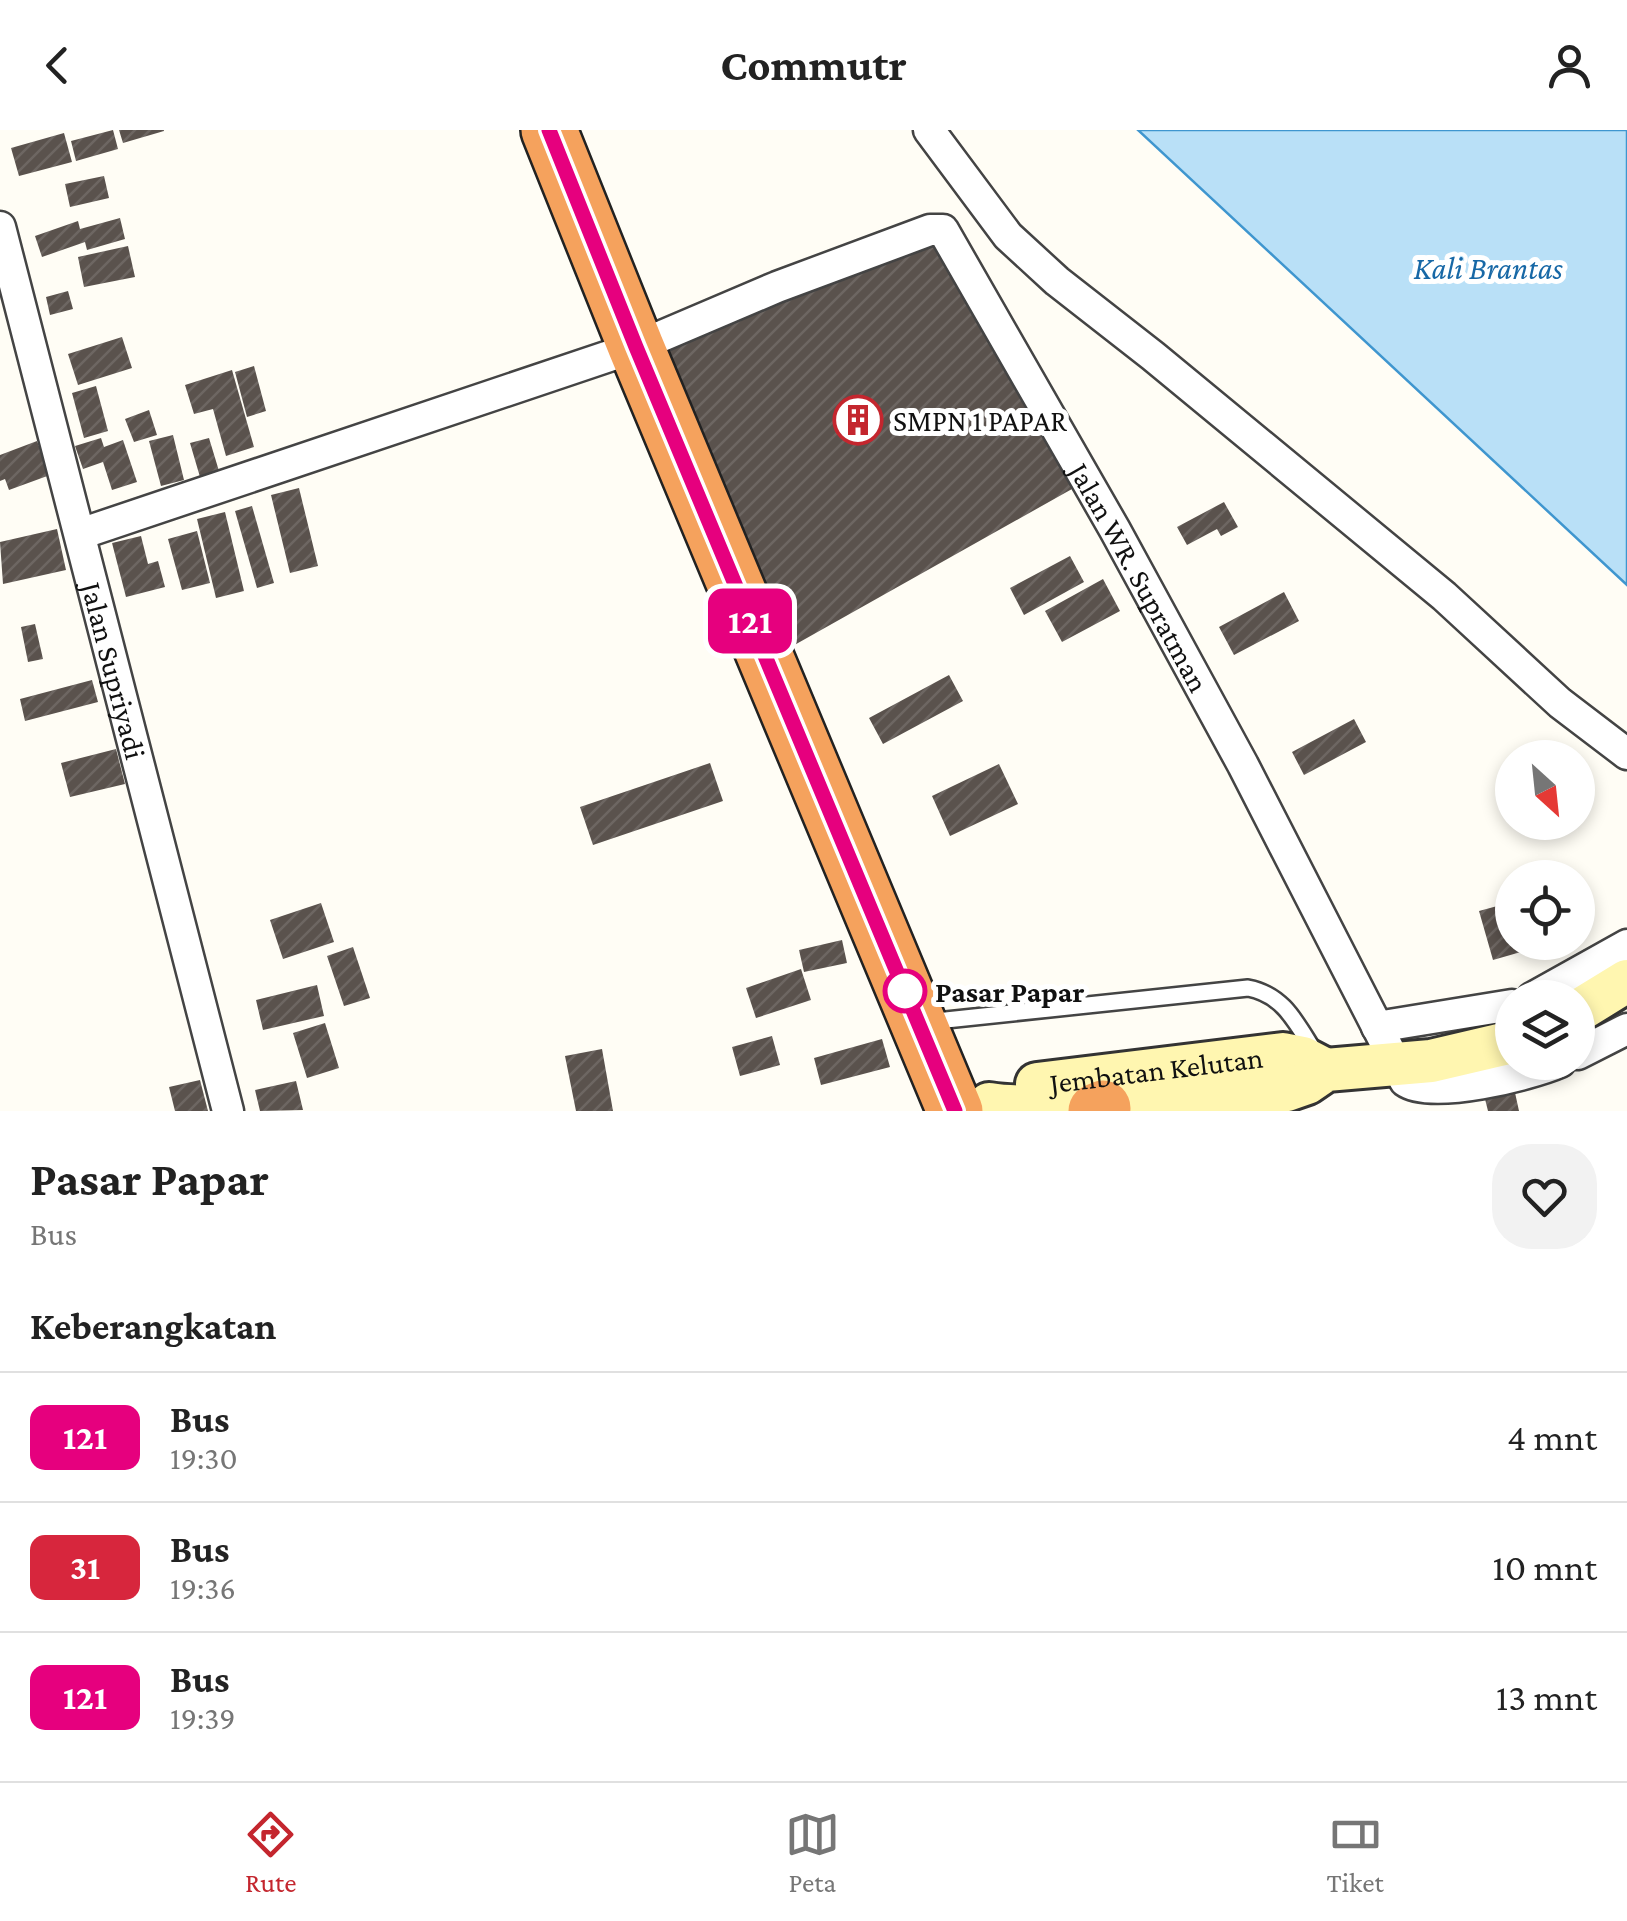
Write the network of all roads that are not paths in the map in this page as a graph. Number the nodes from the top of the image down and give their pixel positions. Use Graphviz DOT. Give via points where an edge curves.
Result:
graph roads {
  1 [pos="549,130"];
  2 [pos="929,130"];
  3 [pos="0,227"];
  4 [pos="636,347"];
  5 [pos="80,534"];
  6 [pos="1627,754"];
  7 [pos="1627,945"];
  8 [pos="1564,980"];
  9 [pos="1627,981"];
  10 [pos="1595,1001"];
  11 [pos="1495,1010"];
  12 [pos="918,1023"];
  13 [pos="1627,1029"];
  14 [pos="1387,1045"];
  15 [pos="1595,1045"];
  16 [pos="1495,1046"];
  17 [pos="1326,1070"];
  18 [pos="1495,1079"];
  19 [pos="968,1109"];
  20 [pos="1100,1110"];
  21 [pos="228,1111"];
  1 -- 4 [label="highway"];
  2 -- 6 [label="street" via="1008,236 1057,281"];
  3 -- 5 [label="street, Jalan Supriyadi"];
  4 -- 5 [label="street"];
  4 -- 12 [label="highway"];
  4 -- 14 [label="street, Jalan WR. Supratman" via="794,280 944,230 1243,764"];
  5 -- 21 [label="street, Jalan Supriyadi"];
  7 -- 8 [label="street"];
  9 -- 10 [label="main road"];
  11 -- 14 [label="street"];
  12 -- 17 [label="lane" via="1248,988 1278,998"];
  12 -- 19 [label="highway"];
  13 -- 15 [label="street"];
  14 -- 16 [label="main road, Jembatan Kelutan" via="1430,1062"];
  14 -- 17 [label="main road, Jembatan Kelutan"];
  14 -- 18 [label="street" via="1414,1088"];
  17 -- 19 [label="main road, Jembatan Kelutan" via="1283,1054 1037,1084"];
  17 -- 20 [label="main road, Jembatan Kelutan" via="1287,1090"];
  19 -- 20 [label="main road, Jembatan Kelutan" via="1073,1104"];
}
